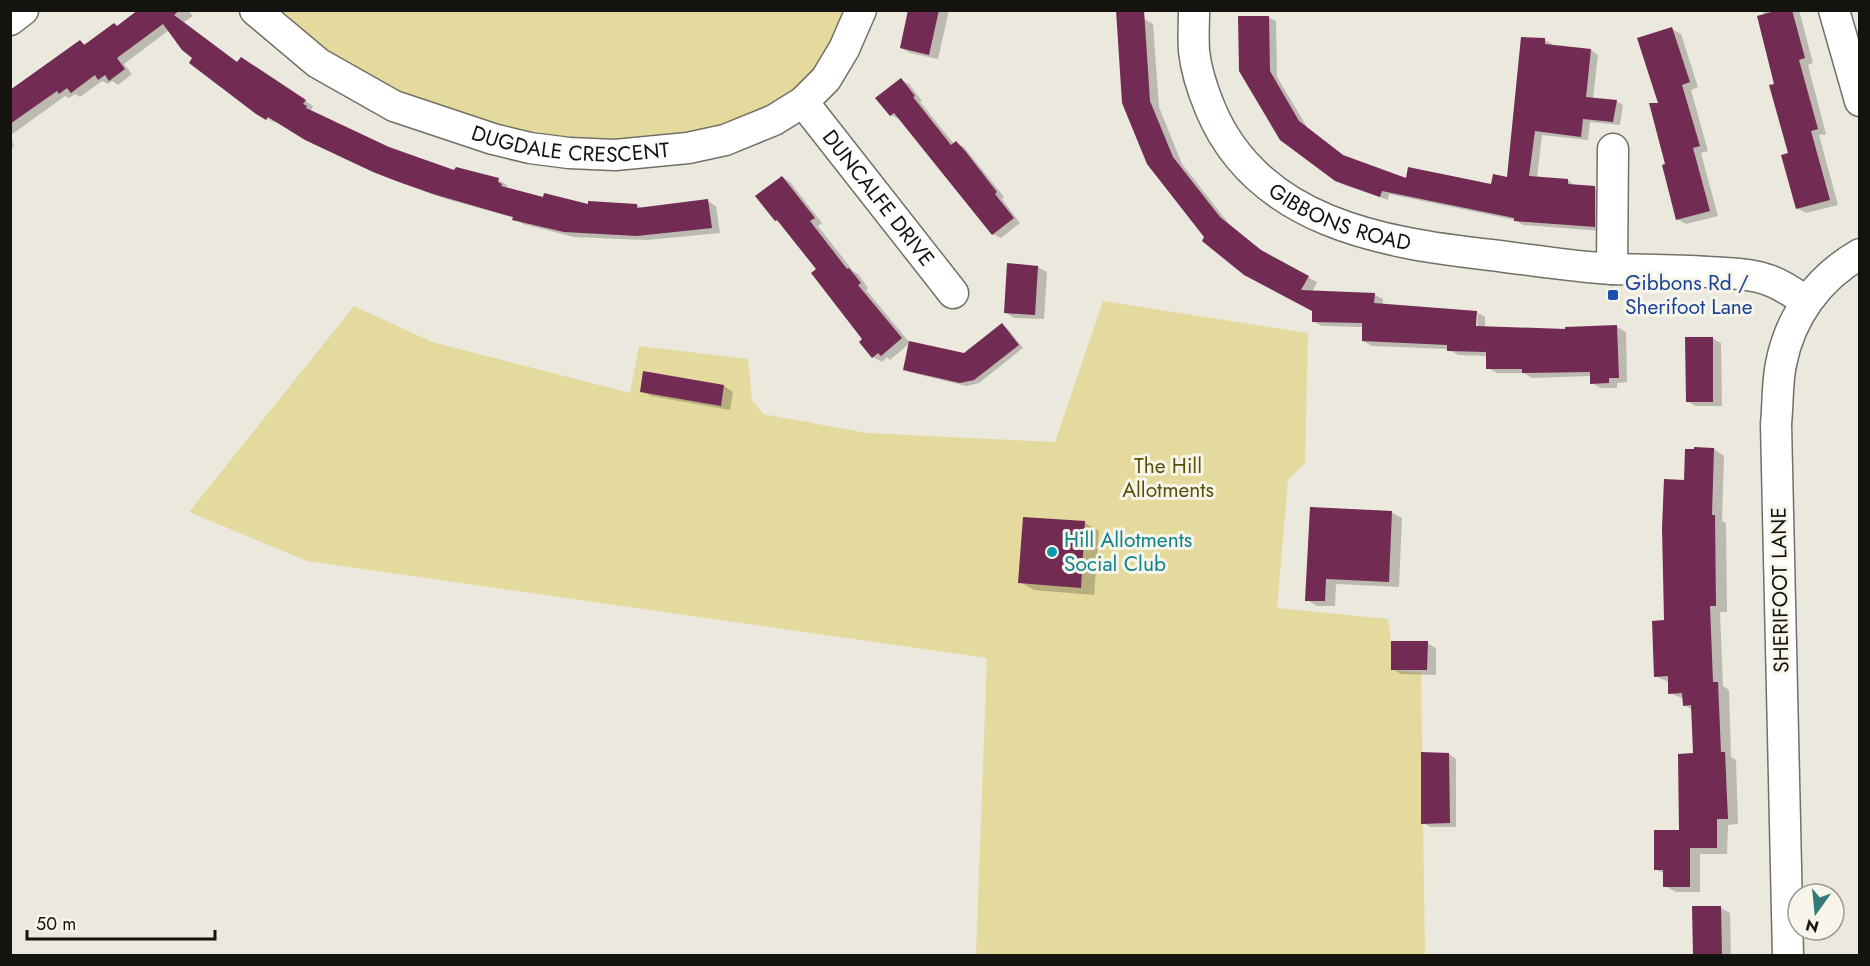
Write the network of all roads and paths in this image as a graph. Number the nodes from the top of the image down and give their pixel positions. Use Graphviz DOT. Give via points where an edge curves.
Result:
graph roads {
  1 [pos="23,10"];
  2 [pos="255,10"];
  3 [pos="861,10"];
  4 [pos="1194,10"];
  5 [pos="1834,10"];
  6 [pos="10,20"];
  7 [pos="1860,100"];
  8 [pos="803,102"];
  9 [pos="1613,149"];
  10 [pos="1860,254"];
  11 [pos="1612,269"];
  12 [pos="953,293"];
  13 [pos="1806,301"];
  14 [pos="1788,956"];
  1 -- 6 [label="street"];
  2 -- 8 [label="street, DUGDALE CRESCENT" via="318,63 394,105 530,148 615,155 688,148 747,132"];
  3 -- 8 [label="street, DUGDALE CRESCENT" via="826,79"];
  4 -- 11 [label="street, GIBBONS ROAD" via="1194,52 1217,126 1235,154 1282,196 1314,215 1360,232 1429,248"];
  5 -- 7 [label="street"];
  8 -- 12 [label="street, DUNCALFE DRIVE"];
  9 -- 11 [label="street"];
  10 -- 13 [label="street, SHERIFOOT LANE" via="1845,262"];
  11 -- 13 [label="street, GIBBONS ROAD" via="1740,273 1780,285"];
  13 -- 14 [label="street, SHERIFOOT LANE" via="1780,364 1776,424"];
}
